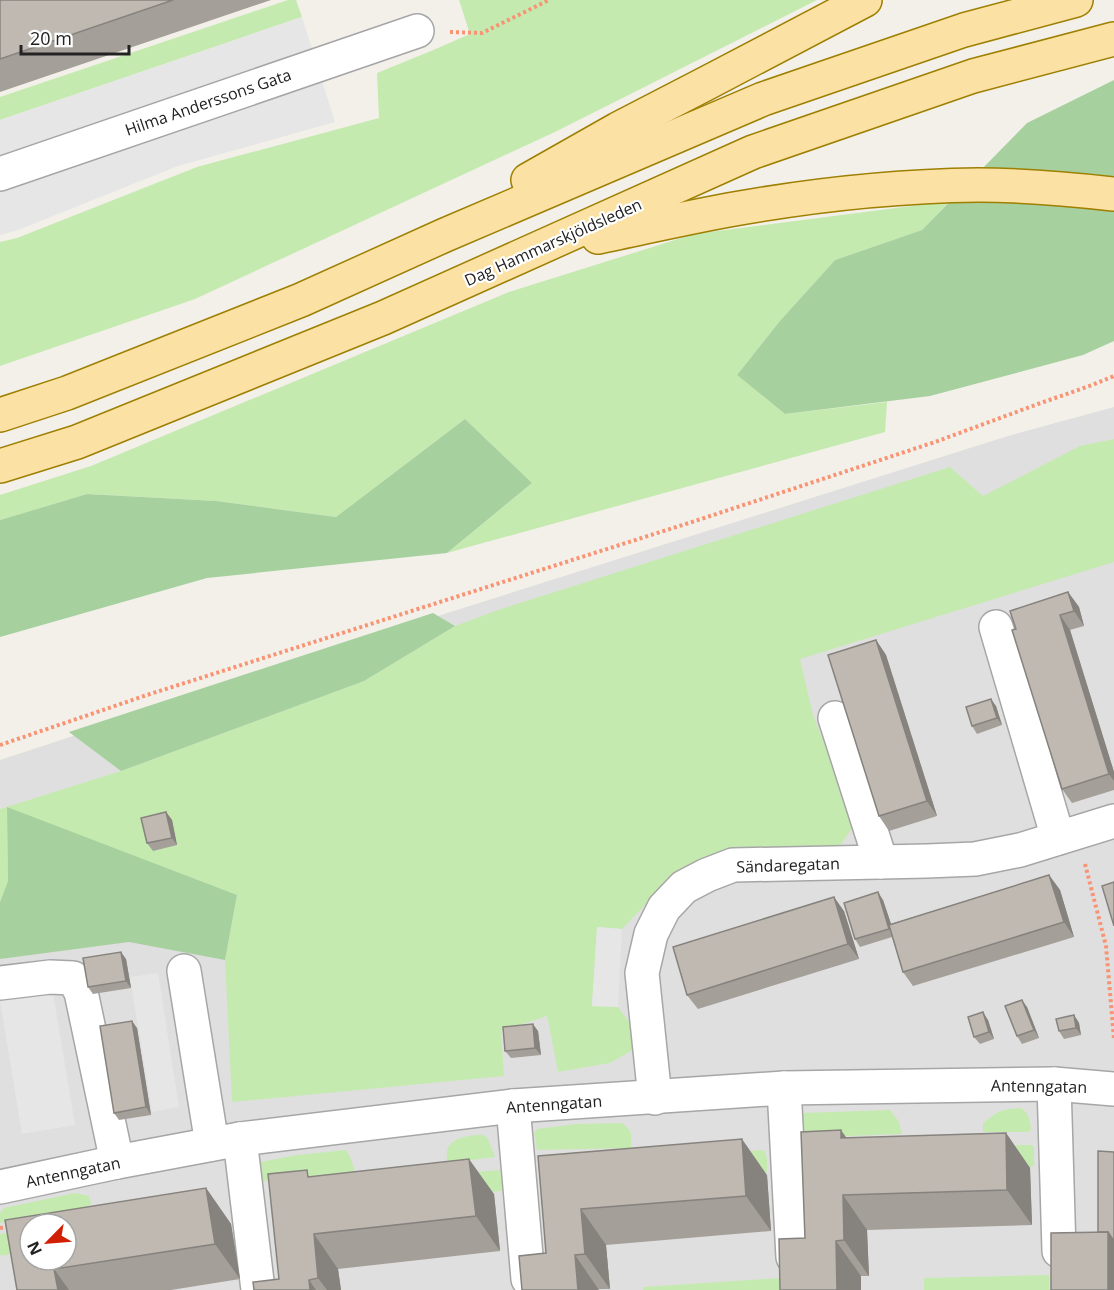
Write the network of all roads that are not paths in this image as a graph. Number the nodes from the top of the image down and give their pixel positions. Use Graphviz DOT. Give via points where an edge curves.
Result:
graph roads {
  1 [pos="865,0"];
  2 [pos="1076,0"];
  3 [pos="417,31"];
  4 [pos="1114,39"];
  5 [pos="0,174"];
  6 [pos="1114,194"];
  7 [pos="445,235"];
  8 [pos="541,248"];
  9 [pos="0,415"];
  10 [pos="0,466"];
  11 [pos="996,627"];
  12 [pos="835,718"];
  13 [pos="1114,820"];
  14 [pos="1067,835"];
  15 [pos="881,862"];
  16 [pos="184,971"];
  17 [pos="0,983"];
  18 [pos="1054,1084"];
  19 [pos="784,1088"];
  20 [pos="1114,1089"];
  21 [pos="655,1098"];
  22 [pos="513,1106"];
  23 [pos="226,1142"];
  24 [pos="117,1162"];
  25 [pos="0,1187"];
  26 [pos="1059,1251"];
  27 [pos="793,1257"];
  28 [pos="528,1279"];
  29 [pos="258,1290"];
  1 -- 7 [label="main road" via="540,172"];
  2 -- 7 [label="main road" via="964,30 763,99"];
  3 -- 5 [label="street, Hilma Anderssons Gata"];
  4 -- 8 [label="main road, Dag Hammarskjöldsleden" via="973,76 753,152"];
  6 -- 8 [label="main road" via="979,185 852,192 745,207"];
  7 -- 9 [label="main road" via="290,305 68,393"];
  8 -- 10 [label="main road, Dag Hammarskjöldsleden" via="383,318 77,442"];
  11 -- 14 [label="street"];
  12 -- 15 [label="street"];
  13 -- 14 [label="street, Sändaregatan"];
  14 -- 15 [label="street, Sändaregatan" via="975,859"];
  15 -- 21 [label="street, Sändaregatan" via="733,866 684,887 664,908 651,934 642,973"];
  16 -- 23 [label="street"];
  17 -- 24 [label="street" via="73,978 81,992"];
  18 -- 19 [label="street, Antenngatan"];
  18 -- 20 [label="street, Antenngatan"];
  18 -- 26 [label="street"];
  19 -- 21 [label="street, Antenngatan"];
  19 -- 27 [label="street"];
  21 -- 22 [label="street, Antenngatan"];
  22 -- 23 [label="street, Antenngatan"];
  22 -- 28 [label="street"];
  23 -- 24 [label="street, Antenngatan"];
  23 -- 29 [label="street" via="245,1190"];
  24 -- 25 [label="street, Antenngatan"];
}
